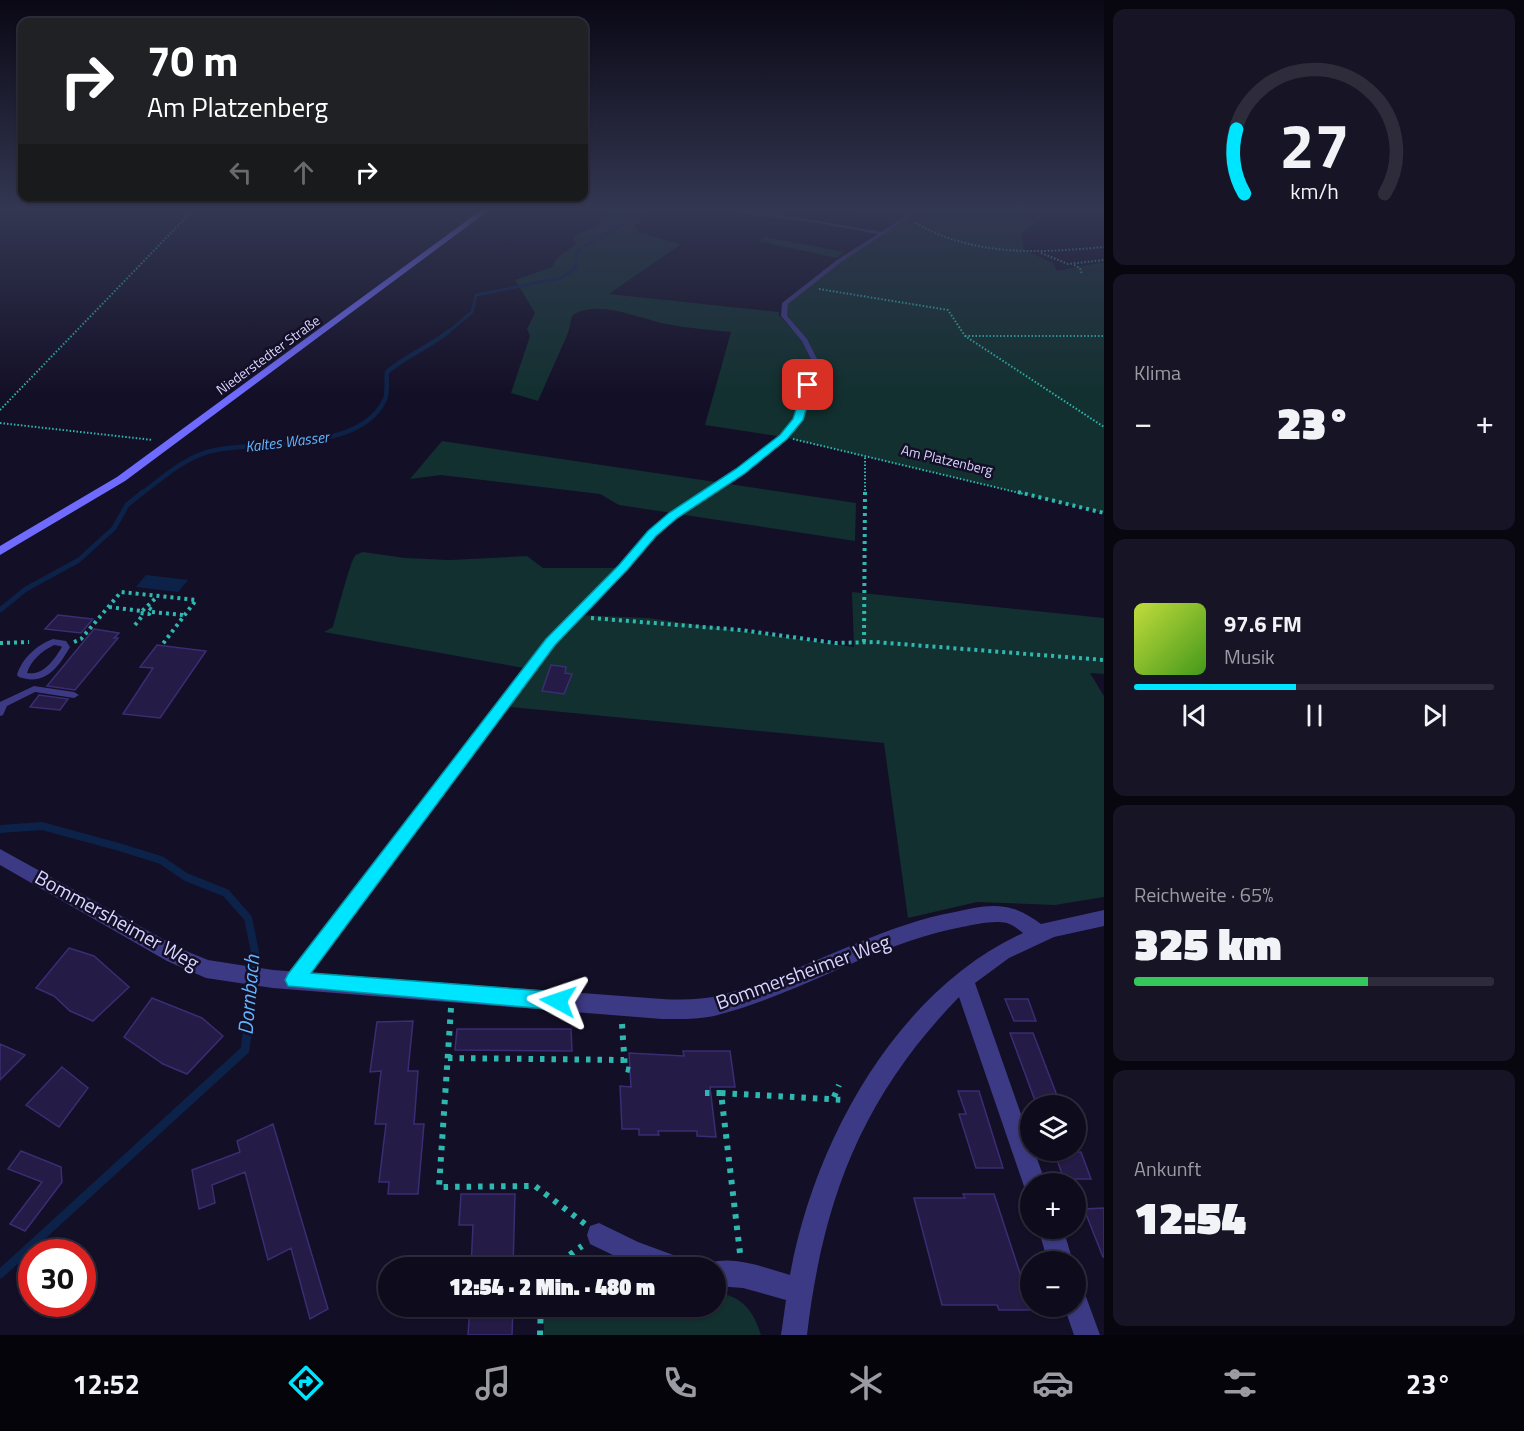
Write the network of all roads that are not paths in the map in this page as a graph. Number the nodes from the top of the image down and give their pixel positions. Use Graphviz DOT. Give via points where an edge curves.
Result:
graph roads {
  1 [pos="404,270"];
  2 [pos="827,270"];
  3 [pos="0,551"];
  4 [pos="36,677"];
  5 [pos="34,689"];
  6 [pos="74,695"];
  7 [pos="1,706"];
  8 [pos="0,856"];
  9 [pos="1104,918"];
  10 [pos="1038,933"];
  11 [pos="295,980"];
  12 [pos="964,981"];
  13 [pos="1030,1173"];
  14 [pos="599,1235"];
  15 [pos="645,1257"];
  16 [pos="726,1274"];
  17 [pos="799,1291"];
  18 [pos="1081,1317"];
  19 [pos="794,1335"];
  20 [pos="1087,1335"];
  1 -- 3 [label="main road, Niederstedter Straße" via="121,479"];
  2 -- 11 [label="lane" via="785,303 782,313 809,345 814,359 798,420 740,471 666,521 550,642"];
  4 -- 4 [label="lane" via="47,672 65,645 60,642 42,647 22,671 25,677"];
  4 -- 5 [label="lane"];
  5 -- 6 [label="lane"];
  5 -- 7 [label="lane"];
  8 -- 11 [label="street, Bommersheimer Weg" via="182,960 206,969"];
  9 -- 10 [label="street" via="1080,920"];
  10 -- 11 [label="street, Bommersheimer Weg" via="1007,915 957,919 913,931 719,1006 694,1009"];
  10 -- 12 [label="street" via="995,956"];
  12 -- 13 [label="street"];
  12 -- 17 [label="street" via="924,1018 894,1054 864,1104 837,1156 816,1216"];
  14 -- 15 [label="street"];
  16 -- 17 [label="street"];
  17 -- 19 [label="street"];
  18 -- 20 [label="street"];
}
